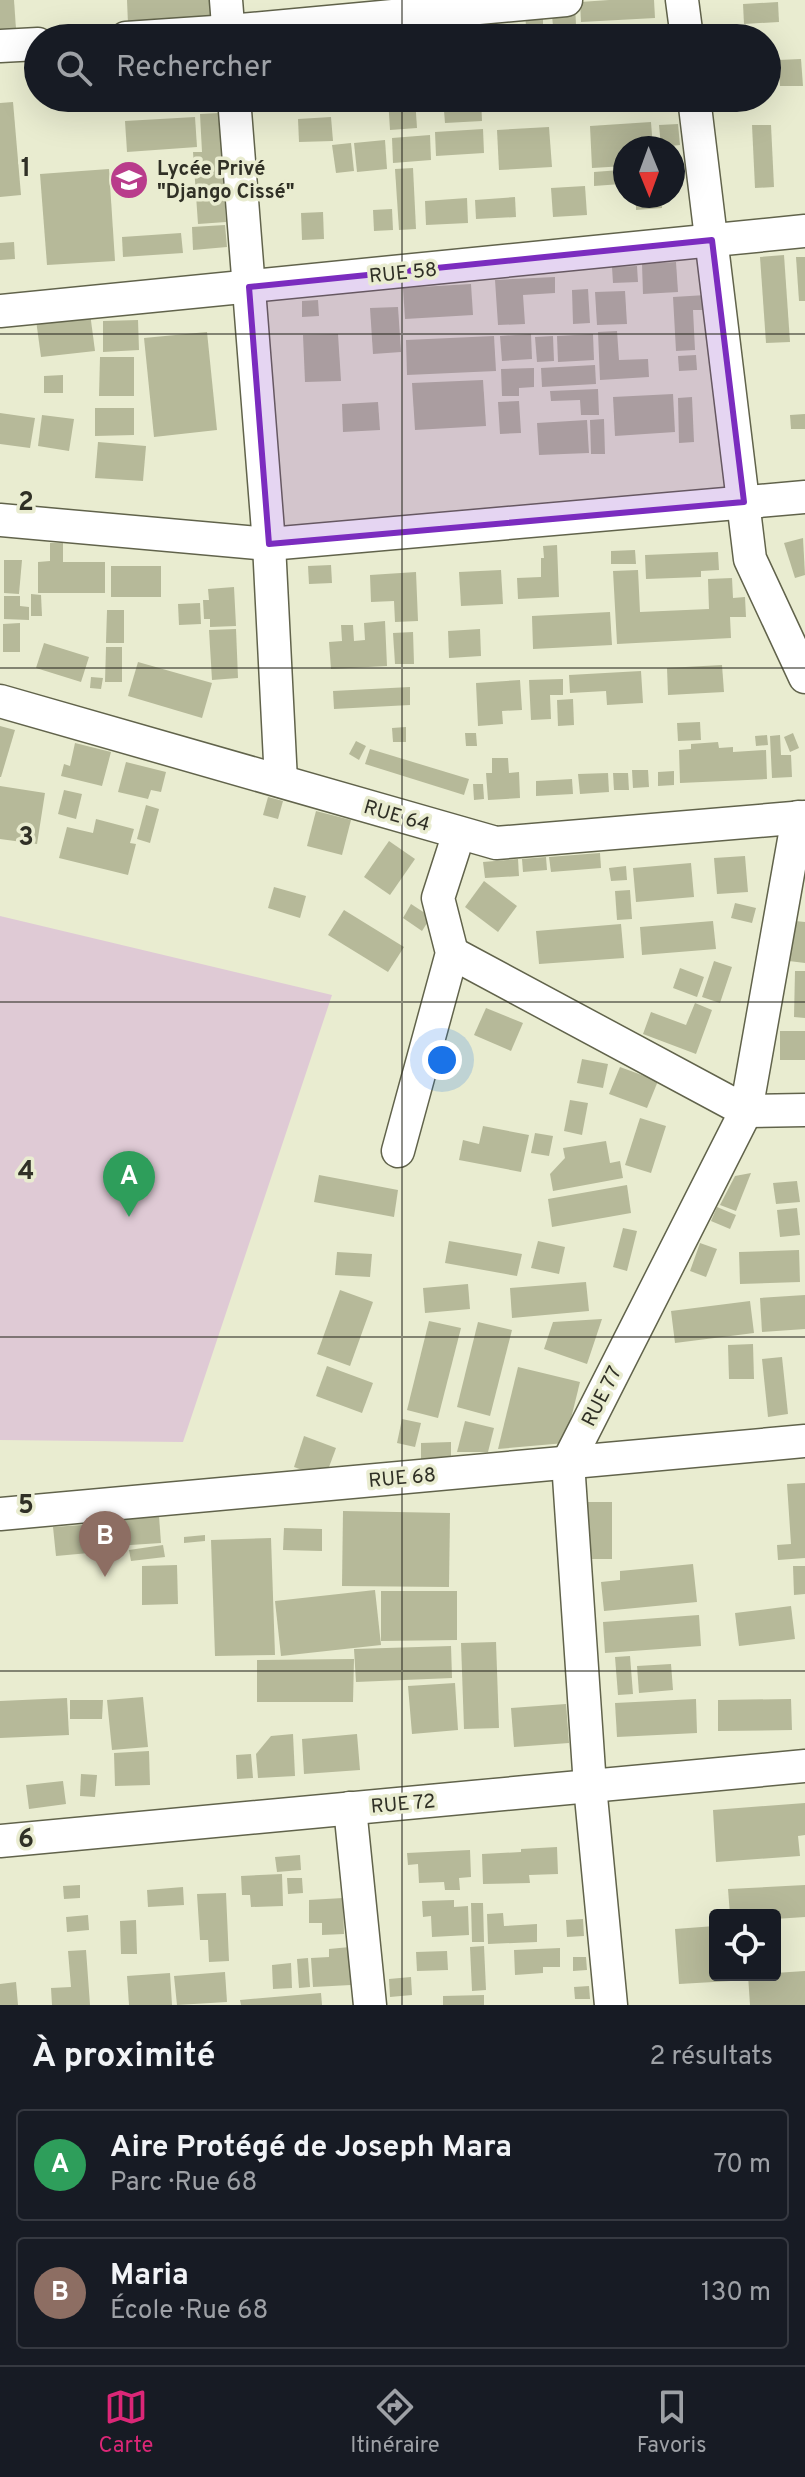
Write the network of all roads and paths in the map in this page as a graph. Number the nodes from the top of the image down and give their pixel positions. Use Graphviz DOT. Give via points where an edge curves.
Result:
graph roads {
  1 [pos="566,0"];
  2 [pos="682,0"];
  3 [pos="228,23"];
  4 [pos="685,24"];
  5 [pos="24,45"];
  6 [pos="0,46"];
  7 [pos="235,112"];
  8 [pos="696,112"];
  9 [pos="805,231"];
  10 [pos="712,240"];
  11 [pos="249,287"];
  12 [pos="0,311"];
  13 [pos="805,497"];
  14 [pos="744,502"];
  15 [pos="0,520"];
  16 [pos="269,544"];
  17 [pos="805,677"];
  18 [pos="0,701"];
  19 [pos="281,781"];
  20 [pos="802,817"];
  21 [pos="459,833"];
  22 [pos="452,953"];
  23 [pos="805,1110"];
  24 [pos="746,1111"];
  25 [pos="398,1151"];
  26 [pos="805,1441"];
  27 [pos="568,1462"];
  28 [pos="0,1514"];
  29 [pos="805,1766"];
  30 [pos="590,1786"];
  31 [pos="350,1808"];
  32 [pos="0,1841"];
  33 [pos="370,2005"];
  34 [pos="611,2005"];
  1 -- 3 [label="street"];
  2 -- 4 [label="street"];
  5 -- 6 [label="street"];
  7 -- 11 [label="street"];
  8 -- 10 [label="street"];
  9 -- 10 [label="street, RUE 58"];
  10 -- 11 [label="street, RUE 58"];
  10 -- 14 [label="street"];
  11 -- 12 [label="street, RUE 58"];
  11 -- 16 [label="street"];
  13 -- 14 [label="street"];
  14 -- 16 [label="street"];
  14 -- 17 [label="street" via="750,559"];
  15 -- 16 [label="street"];
  16 -- 19 [label="street"];
  18 -- 19 [label="street, RUE 64"];
  19 -- 21 [label="street, RUE 64"];
  20 -- 21 [label="street, RUE 64" via="496,843"];
  20 -- 24 [label="street, RUE 77"];
  21 -- 22 [label="street" via="438,898"];
  22 -- 24 [label="street"];
  22 -- 25 [label="street"];
  23 -- 24 [label="street"];
  24 -- 27 [label="street, RUE 77"];
  26 -- 27 [label="street, RUE 68"];
  27 -- 28 [label="street, RUE 68"];
  27 -- 30 [label="street"];
  29 -- 30 [label="street, RUE 72"];
  30 -- 31 [label="street, RUE 72"];
  30 -- 34 [label="street"];
  31 -- 32 [label="street, RUE 72"];
  31 -- 33 [label="street"];
}
